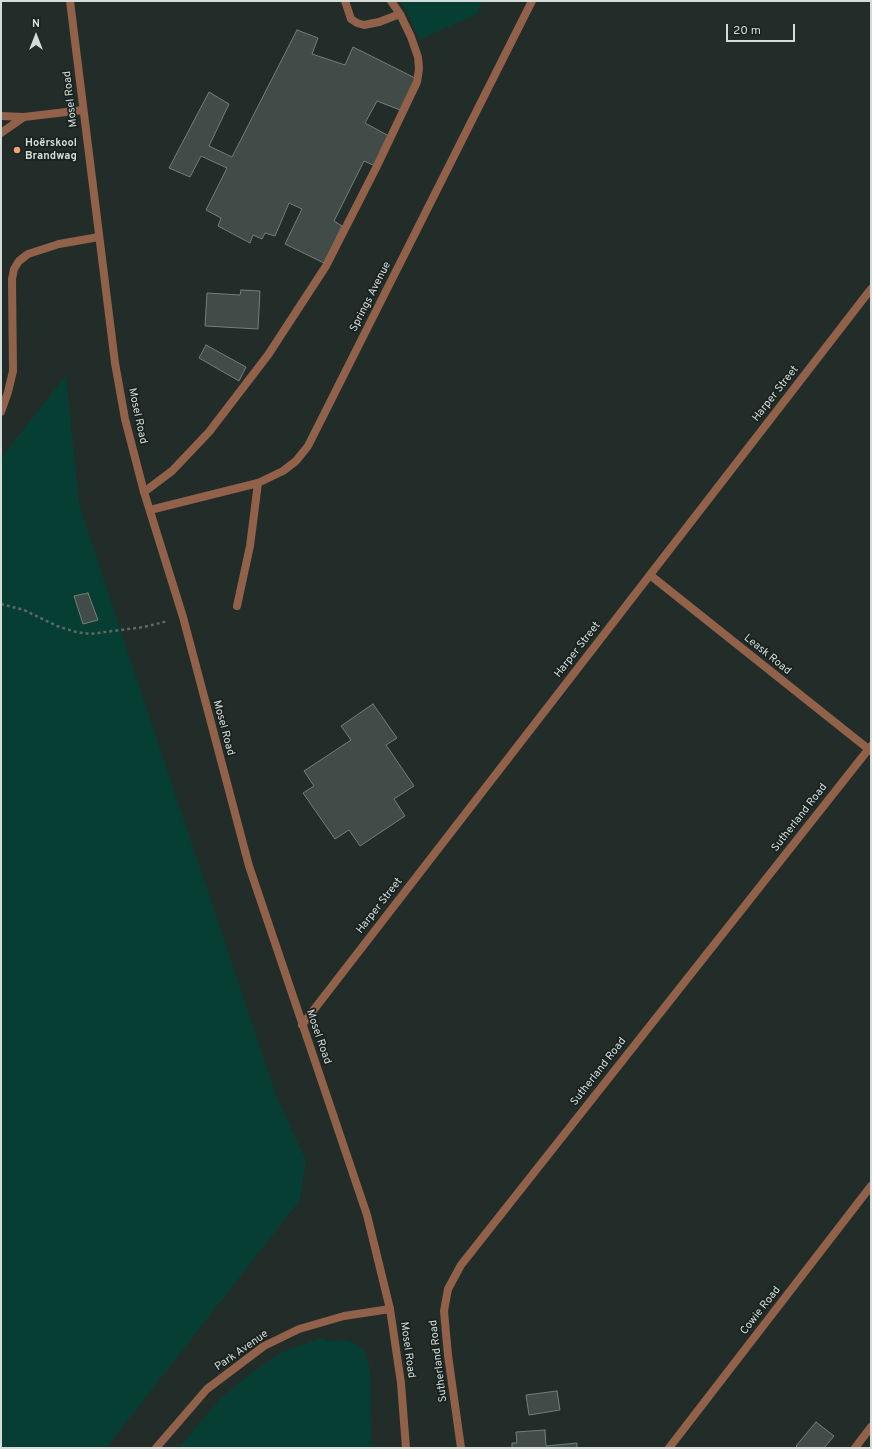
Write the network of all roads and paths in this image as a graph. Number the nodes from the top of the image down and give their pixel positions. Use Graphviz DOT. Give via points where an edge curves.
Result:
graph roads {
  1 [pos="70,1"];
  2 [pos="345,1"];
  3 [pos="391,1"];
  4 [pos="532,1"];
  5 [pos="400,14"];
  6 [pos="83,110"];
  7 [pos="1,116"];
  8 [pos="24,117"];
  9 [pos="1,133"];
  10 [pos="99,237"];
  11 [pos="871,289"];
  12 [pos="1,412"];
  13 [pos="258,483"];
  14 [pos="144,492"];
  15 [pos="150,510"];
  16 [pos="650,575"];
  17 [pos="1,604"];
  18 [pos="237,606"];
  19 [pos="182,617"];
  20 [pos="870,749"];
  21 [pos="302,1025"];
  22 [pos="871,1186"];
  23 [pos="390,1309"];
  24 [pos="871,1427"];
  25 [pos="156,1448"];
  26 [pos="406,1448"];
  27 [pos="461,1448"];
  28 [pos="669,1448"];
  29 [pos="854,1448"];
  1 -- 6 [label="street, Mosel Road"];
  2 -- 5 [label="street" via="351,18 364,25"];
  3 -- 5 [label="street"];
  4 -- 13 [label="street, Springs Avenue" via="308,446 296,461 283,471"];
  5 -- 14 [label="street" via="418,57 417,82 326,266 268,355 209,432 172,471"];
  6 -- 8 [label="street"];
  6 -- 10 [label="street, Mosel Road"];
  7 -- 8 [label="street"];
  8 -- 9 [label="street"];
  10 -- 12 [label="street" via="59,244 28,254 14,269 13,371"];
  10 -- 14 [label="street, Mosel Road" via="116,370 125,419"];
  11 -- 16 [label="street, Harper Street"];
  13 -- 15 [label="street, Springs Avenue"];
  13 -- 18 [label="street" via="250,546"];
  14 -- 15 [label="street, Mosel Road"];
  15 -- 19 [label="street, Mosel Road"];
  16 -- 20 [label="street, Leask Road"];
  16 -- 21 [label="street, Harper Street"];
  17 -- 19 [label="path" via="24,610 57,626 90,634 144,627"];
  19 -- 21 [label="street, Mosel Road" via="249,866"];
  20 -- 27 [label="street, Sutherland Road" via="461,1265 448,1289 444,1310"];
  21 -- 23 [label="street, Mosel Road" via="367,1215"];
  22 -- 28 [label="street, Cowie Road"];
  23 -- 25 [label="street, Park Avenue" via="344,1316 299,1329 264,1346 207,1389"];
  23 -- 26 [label="street, Mosel Road" via="401,1383"];
  24 -- 29 [label="street"];
}
